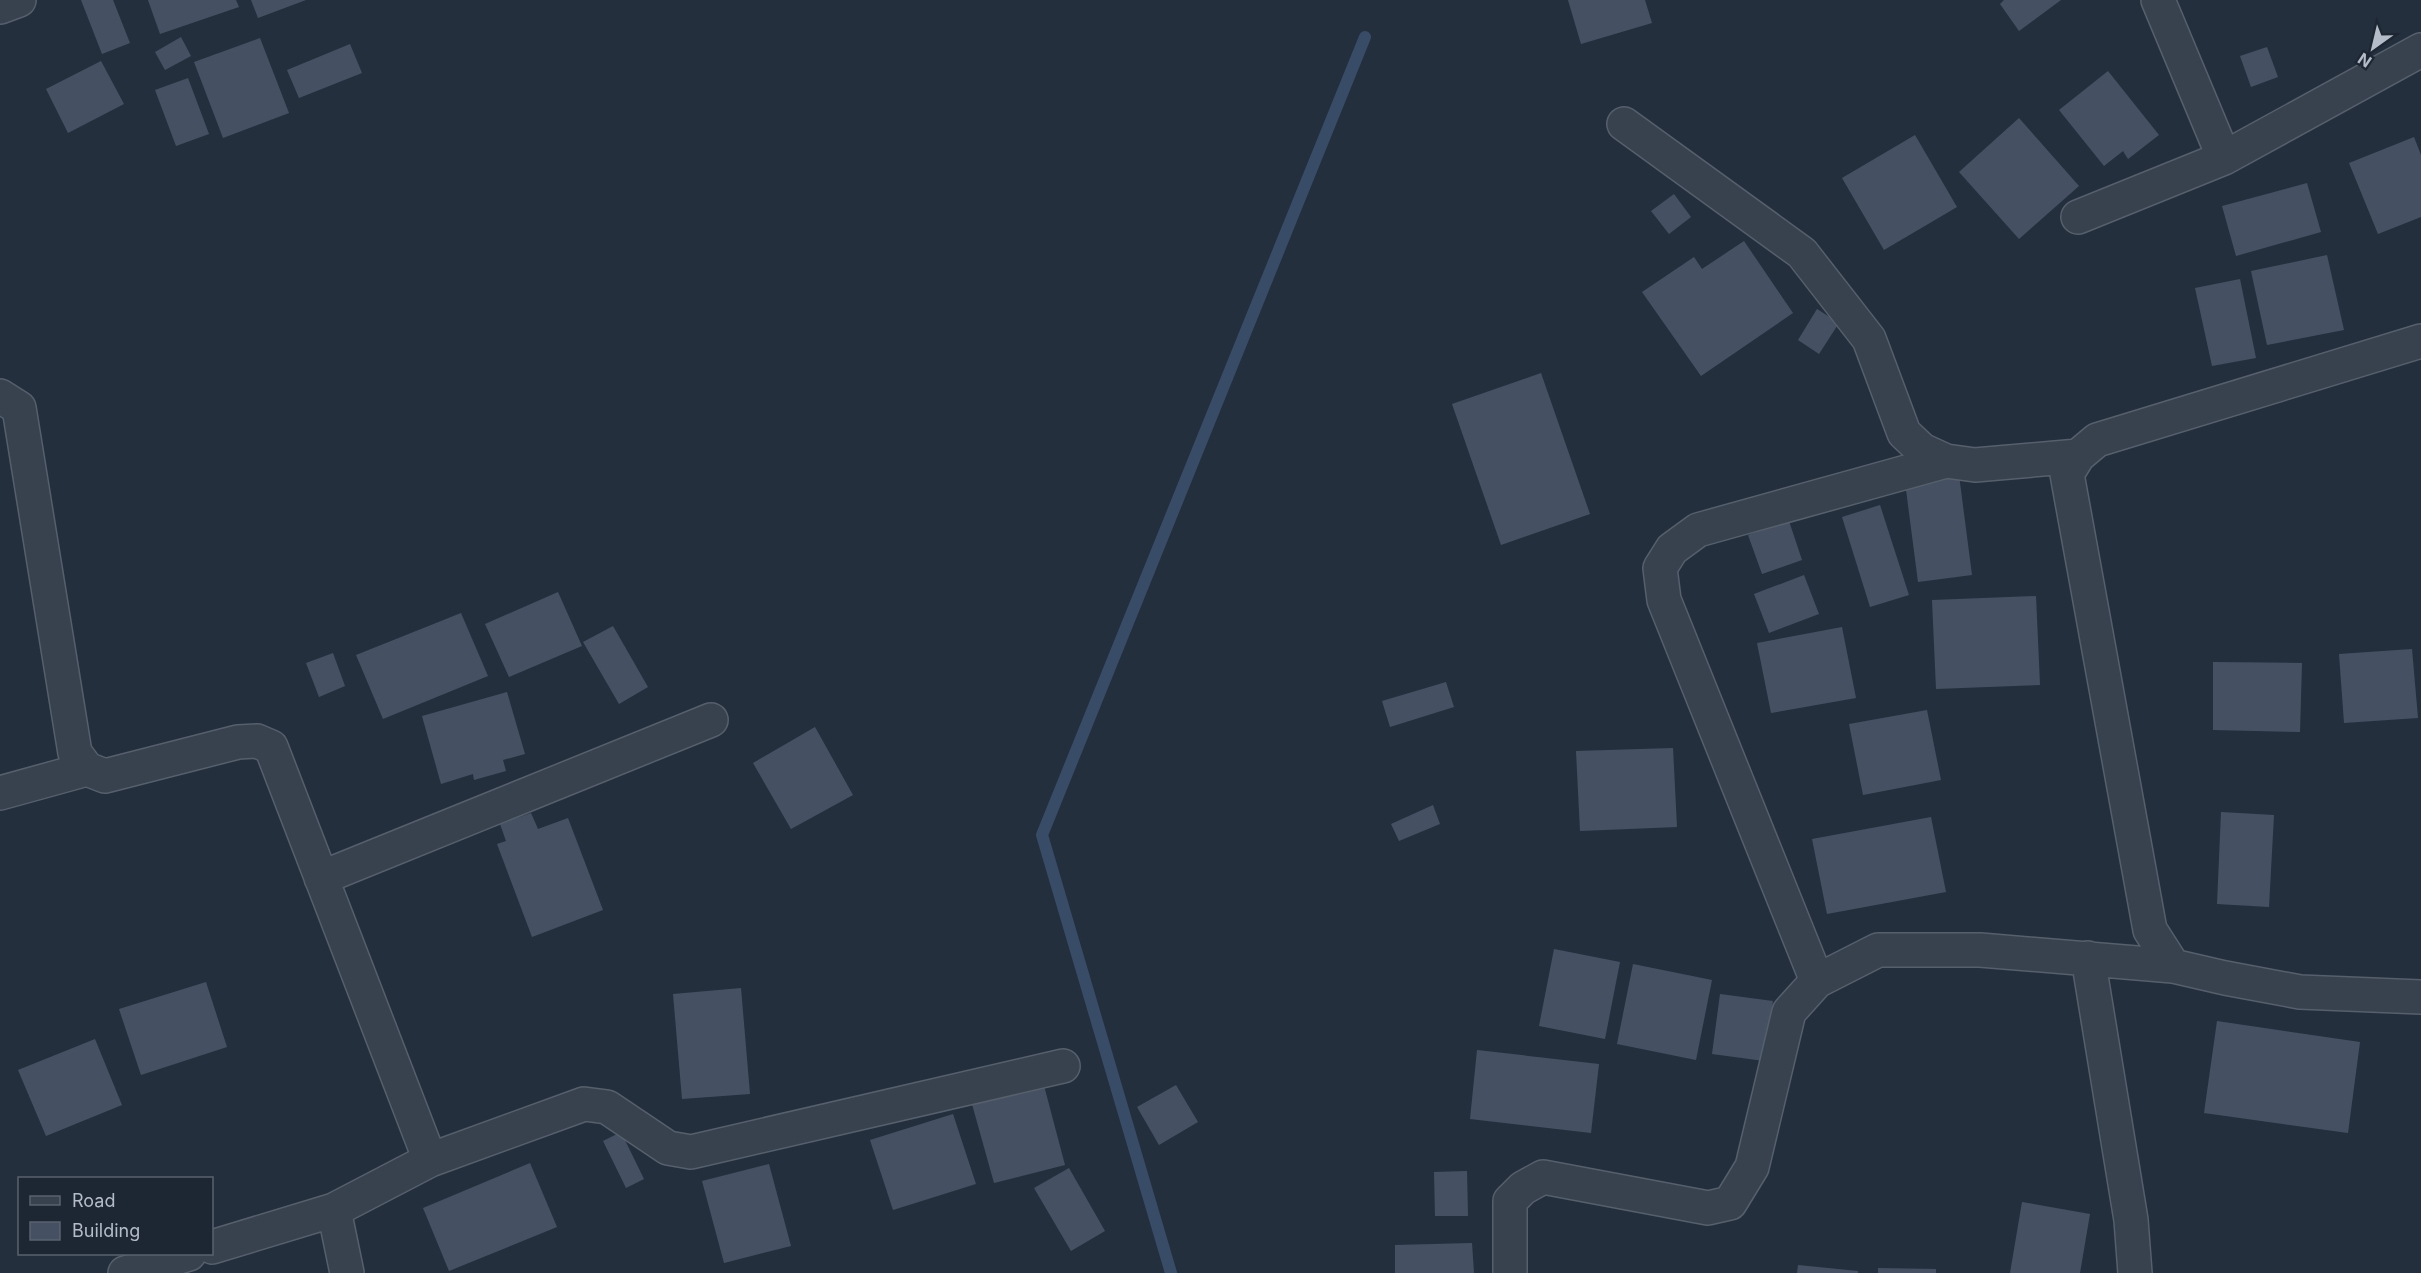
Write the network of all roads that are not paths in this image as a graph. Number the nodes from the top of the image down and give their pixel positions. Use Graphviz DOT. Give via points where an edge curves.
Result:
graph roads {
  1 [pos="19,0"];
  2 [pos="2158,0"];
  3 [pos="0,7"];
  4 [pos="2421,50"];
  5 [pos="1624,124"];
  6 [pos="2224,158"];
  7 [pos="2078,217"];
  8 [pos="2421,340"];
  9 [pos="0,396"];
  10 [pos="2078,456"];
  11 [pos="1946,461"];
  12 [pos="711,720"];
  13 [pos="87,769"];
  14 [pos="0,794"];
  15 [pos="321,878"];
  16 [pos="2088,958"];
  17 [pos="2173,966"];
  18 [pos="1817,981"];
  19 [pos="2421,997"];
  20 [pos="1063,1066"];
  21 [pos="430,1160"];
  22 [pos="334,1210"];
  23 [pos="213,1247"];
  24 [pos="186,1255"];
  25 [pos="125,1273"];
  26 [pos="347,1273"];
  27 [pos="1510,1273"];
  28 [pos="2135,1273"];
  1 -- 3 [label="street"];
  2 -- 6 [label="street"];
  4 -- 6 [label="street"];
  5 -- 11 [label="street" via="1802,253 1869,339 1904,433 1922,450"];
  6 -- 7 [label="street"];
  8 -- 10 [label="street" via="2097,440"];
  9 -- 13 [label="street" via="19,408 75,753"];
  10 -- 11 [label="street" via="1975,465"];
  10 -- 17 [label="street" via="2067,474 2150,930"];
  11 -- 18 [label="street" via="1698,530 1672,549 1660,568 1664,600"];
  12 -- 15 [label="street"];
  13 -- 14 [label="street"];
  13 -- 15 [label="street" via="105,776 238,742 257,741 271,747"];
  15 -- 21 [label="street"];
  16 -- 17 [label="street"];
  16 -- 18 [label="street" via="1980,950 1878,950"];
  16 -- 28 [label="street" via="2131,1220"];
  17 -- 19 [label="street" via="2300,992"];
  18 -- 27 [label="street" via="1789,1012 1752,1167 1730,1203 1708,1208 1543,1177 1510,1201"];
  20 -- 21 [label="street" via="691,1152 668,1148 607,1107 584,1104"];
  21 -- 22 [label="street"];
  22 -- 23 [label="street"];
  22 -- 26 [label="street"];
  24 -- 25 [label="street"];
}
